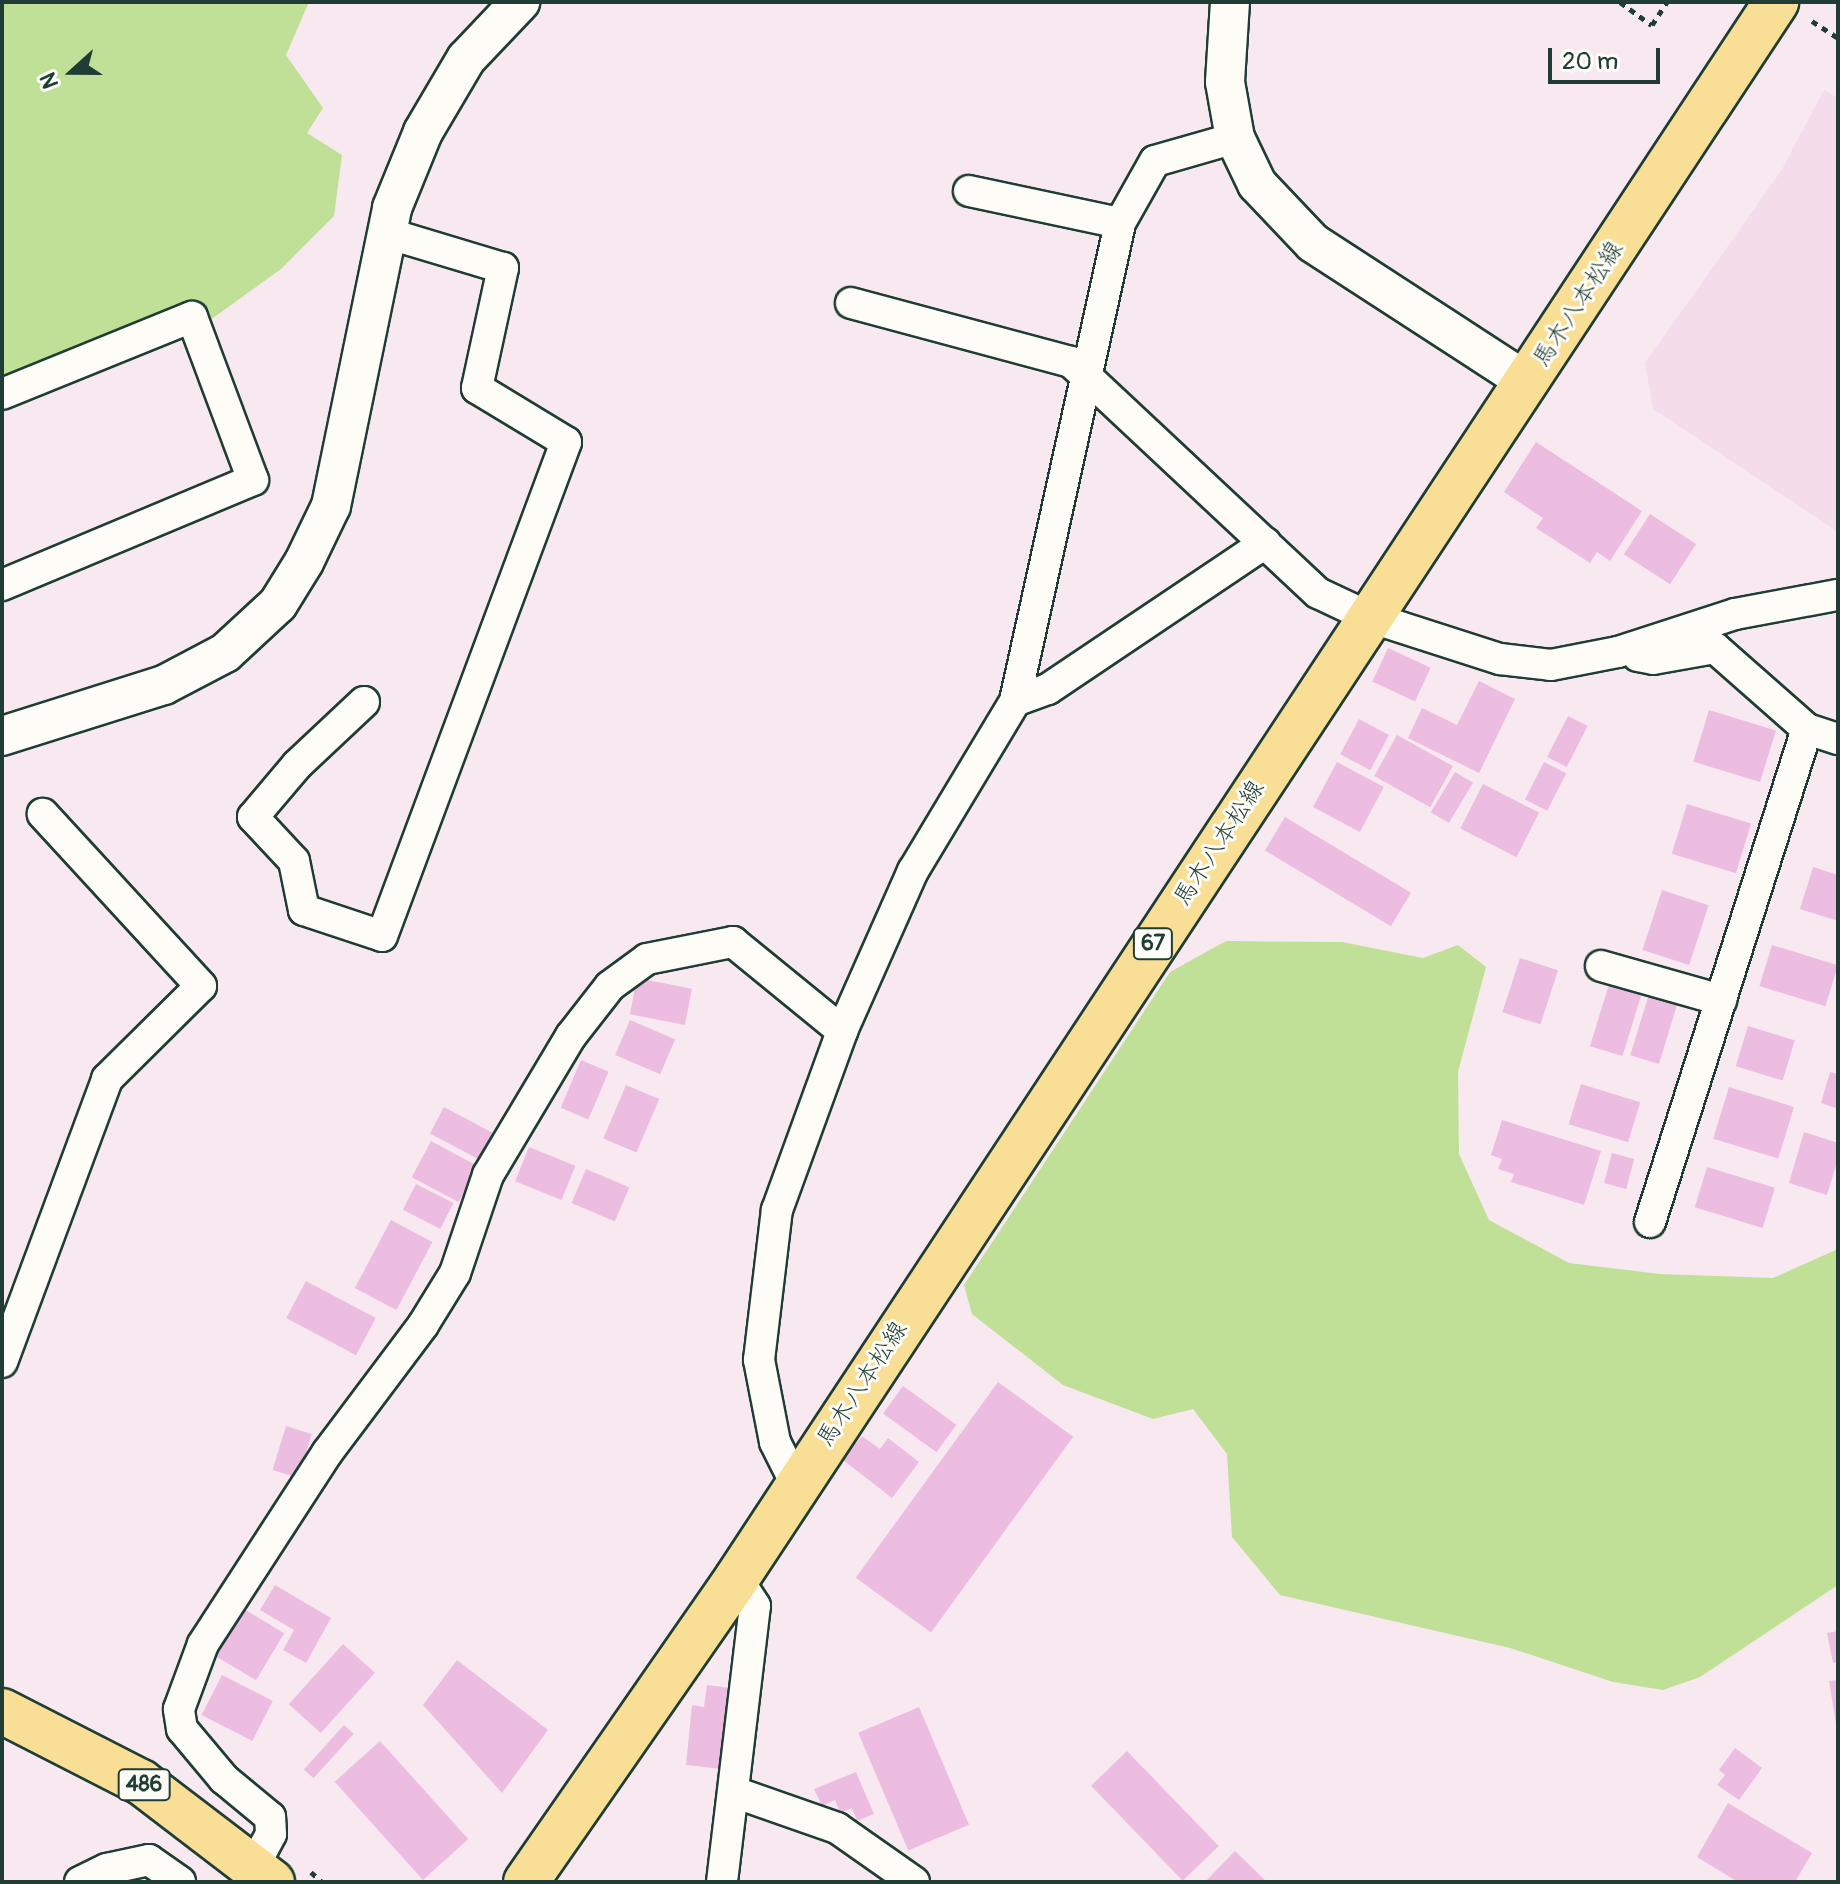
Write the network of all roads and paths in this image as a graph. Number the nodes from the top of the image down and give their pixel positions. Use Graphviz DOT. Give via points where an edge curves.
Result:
graph roads {
  1 [pos="520,2"];
  2 [pos="1230,2"];
  3 [pos="1620,2"];
  4 [pos="1667,2"];
  5 [pos="1776,2"];
  6 [pos="1235,138"];
  7 [pos="969,191"];
  8 [pos="1120,223"];
  9 [pos="386,233"];
  10 [pos="851,303"];
  11 [pos="1088,374"];
  12 [pos="1527,382"];
  13 [pos="2,394"];
  14 [pos="1265,543"];
  15 [pos="2,585"];
  16 [pos="1838,595"];
  17 [pos="1369,617"];
  18 [pos="1618,652"];
  19 [pos="1015,701"];
  20 [pos="364,702"];
  21 [pos="1807,729"];
  22 [pos="2,736"];
  23 [pos="1838,739"];
  24 [pos="43,814"];
  25 [pos="1601,966"];
  26 [pos="1721,1000"];
  27 [pos="842,1031"];
  28 [pos="1650,1222"];
  29 [pos="2,1362"];
  30 [pos="796,1484"];
  31 [pos="737,1578"];
  32 [pos="2,1711"];
  33 [pos="734,1792"];
  34 [pos="263,1874"];
  35 [pos="80,1882"];
  36 [pos="180,1882"];
  37 [pos="526,1882"];
  38 [pos="722,1882"];
  39 [pos="914,1882"];
  1 -- 9 [label="street" via="466,59 423,132"];
  2 -- 6 [label="street" via="1225,82"];
  3 -- 4 [label="path" via="1652,25"];
  5 -- 12 [label="main road, 馬木八本松線 / 67"];
  6 -- 8 [label="street" via="1155,161"];
  6 -- 12 [label="street" via="1257,184 1313,243"];
  7 -- 8 [label="street"];
  8 -- 11 [label="street"];
  9 -- 20 [label="street" via="503,268 477,388 566,442 382,936 304,910 294,861 253,817 297,765"];
  9 -- 22 [label="street" via="331,506 278,604 225,653 164,685"];
  10 -- 11 [label="street" via="1071,362"];
  11 -- 14 [label="street"];
  11 -- 19 [label="street"];
  12 -- 17 [label="main road, 馬木八本松線 / 67"];
  13 -- 15 [label="street" via="192,317 253,480"];
  14 -- 17 [label="street" via="1318,593"];
  14 -- 19 [label="street" via="1048,689"];
  16 -- 18 [label="street" via="1735,614"];
  17 -- 18 [label="street" via="1500,659 1551,665"];
  17 -- 30 [label="main road, 馬木八本松線 / 67"];
  18 -- 21 [label="street" via="1653,659 1715,648"];
  19 -- 27 [label="street" via="913,871"];
  21 -- 23 [label="street"];
  21 -- 26 [label="street"];
  24 -- 29 [label="street" via="201,986 107,1079"];
  25 -- 26 [label="street"];
  26 -- 28 [label="street"];
  27 -- 30 [label="street" via="777,1210 759,1360 775,1442"];
  27 -- 34 [label="street" via="733,942 647,959 610,986 571,1036 488,1175 455,1273 423,1325 327,1453 203,1644 179,1709 182,1729 224,1779 270,1817"];
  30 -- 31 [label="main road, 馬木八本松線 / 67"];
  31 -- 33 [label="street" via="755,1606"];
  31 -- 37 [label="main road, 馬木八本松線 / 67"];
  32 -- 34 [label="main road, 486" via="141,1782"];
  33 -- 38 [label="street"];
  33 -- 39 [label="street" via="837,1828"];
  35 -- 36 [label="street" via="107,1869 149,1860"];
}
